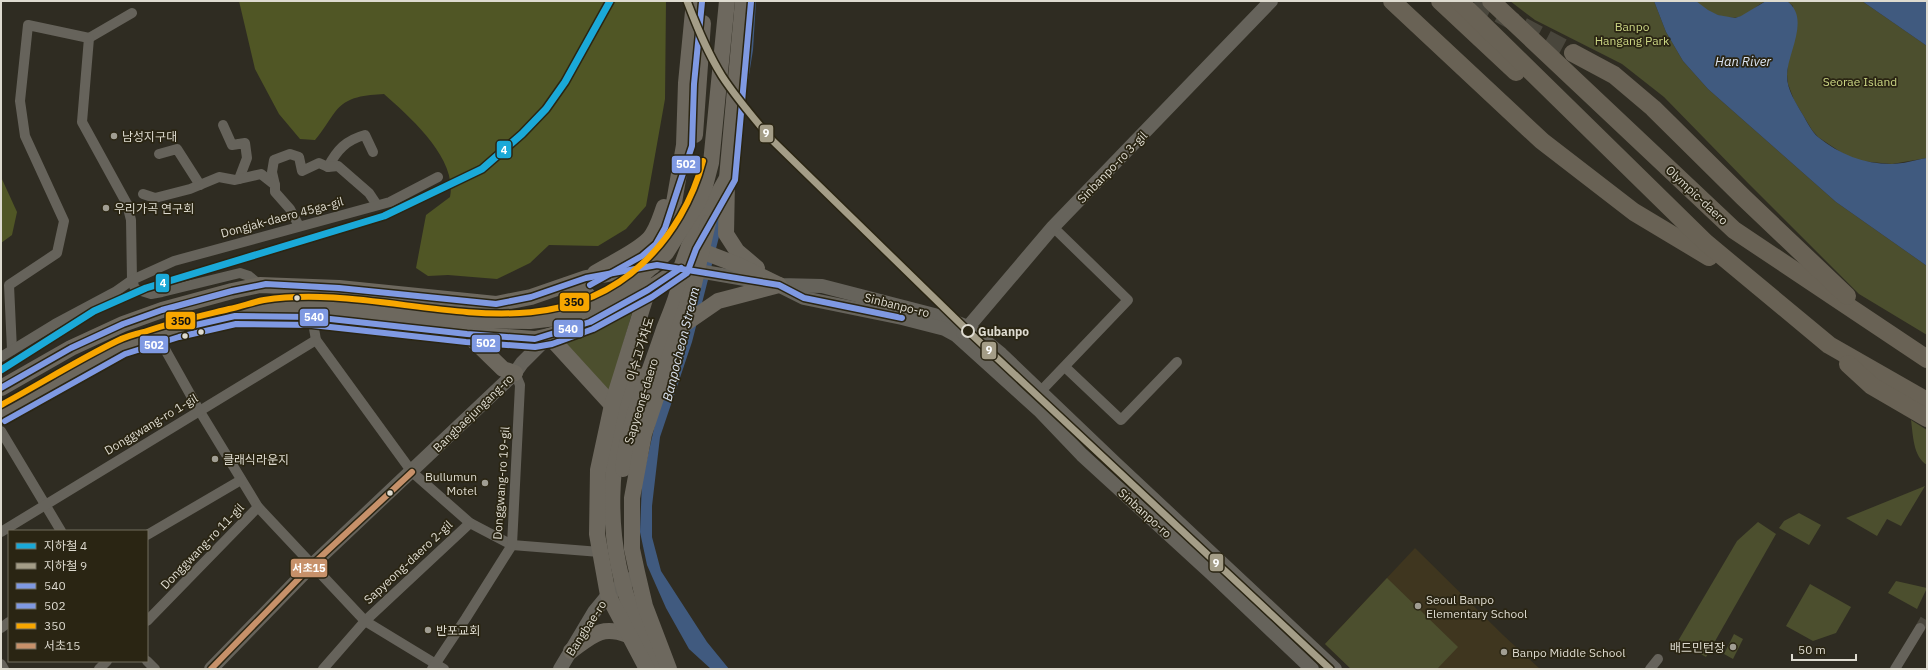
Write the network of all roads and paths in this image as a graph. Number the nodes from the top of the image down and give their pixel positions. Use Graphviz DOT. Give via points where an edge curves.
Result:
graph roads {
  1 [pos="694,1"];
  2 [pos="705,1"];
  3 [pos="716,1"];
  4 [pos="743,1"];
  5 [pos="1271,1"];
  6 [pos="1392,1"];
  7 [pos="1440,1"];
  8 [pos="1459,1"];
  9 [pos="1491,1"];
  10 [pos="731,4"];
  11 [pos="132,13"];
  12 [pos="89,38"];
  13 [pos="1572,53"];
  14 [pos="223,125"];
  15 [pos="684,145"];
  16 [pos="373,152"];
  17 [pos="159,154"];
  18 [pos="328,167"];
  19 [pos="438,177"];
  20 [pos="727,178"];
  21 [pos="239,179"];
  22 [pos="200,185"];
  23 [pos="275,185"];
  24 [pos="143,194"];
  25 [pos="377,205"];
  26 [pos="1668,208"];
  27 [pos="299,226"];
  28 [pos="1053,227"];
  29 [pos="694,248"];
  30 [pos="657,265"];
  31 [pos="686,272"];
  32 [pos="586,278"];
  33 [pos="132,280"];
  34 [pos="1755,284"];
  35 [pos="260,285"];
  36 [pos="567,285"];
  37 [pos="778,285"];
  38 [pos="648,290"];
  39 [pos="232,291"];
  40 [pos="235,316"];
  41 [pos="312,317"];
  42 [pos="590,322"];
  43 [pos="1872,323"];
  44 [pos="964,332"];
  45 [pos="467,334"];
  46 [pos="157,335"];
  47 [pos="549,336"];
  48 [pos="316,340"];
  49 [pos="1829,345"];
  50 [pos="659,346"];
  51 [pos="12,350"];
  52 [pos="1,357"];
  53 [pos="1927,359"];
  54 [pos="1177,362"];
  55 [pos="1065,367"];
  56 [pos="516,374"];
  57 [pos="1,388"];
  58 [pos="1040,392"];
  59 [pos="1927,401"];
  60 [pos="612,405"];
  61 [pos="199,410"];
  62 [pos="1,414"];
  63 [pos="1927,418"];
  64 [pos="1,431"];
  65 [pos="412,472"];
  66 [pos="241,480"];
  67 [pos="44,504"];
  68 [pos="258,507"];
  69 [pos="470,523"];
  70 [pos="60,530"];
  71 [pos="1,532"];
  72 [pos="148,534"];
  73 [pos="512,544"];
  74 [pos="600,552"];
  75 [pos="312,565"];
  76 [pos="634,577"];
  77 [pos="611,593"];
  78 [pos="148,620"];
  79 [pos="365,621"];
  80 [pos="1920,628"];
  81 [pos="628,635"];
  82 [pos="659,638"];
  83 [pos="571,650"];
  84 [pos="671,653"];
  85 [pos="638,654"];
  86 [pos="1658,659"];
  87 [pos="1,664"];
  88 [pos="433,666"];
  89 [pos="4,669"];
  90 [pos="211,669"];
  91 [pos="323,669"];
  92 [pos="444,669"];
  93 [pos="560,669"];
  94 [pos="647,669"];
  95 [pos="659,669"];
  96 [pos="669,669"];
  97 [pos="680,669"];
  98 [pos="1312,669"];
  99 [pos="1335,669"];
  100 [pos="1650,669"];
  101 [pos="1895,669"];
  1 -- 15 [label="main road" via="686,83"];
  2 -- 95 [label="main road, 이수고가차도" via="694,139 683,205 623,406 612,483 613,535 620,574 643,641"];
  3 -- 29 [label="main road"];
  4 -- 20 [label="main road"];
  5 -- 28 [label="main road, Sinbanpo-ro 3-gil"];
  6 -- 34 [label="highway" via="1542,141 1634,212"];
  7 -- 26 [label="highway"];
  8 -- 26 [label="highway"];
  9 -- 43 [label="highway, Olympic-daero" via="1734,230"];
  10 -- 40 [label="main road" via="711,163 705,186 666,253 634,282 605,300 579,311 556,318 530,321 464,320 312,304 263,308"];
  10 -- 96 [label="main road" via="721,144 714,195 694,284 644,434 632,498 632,549 645,606"];
  11 -- 12 [label="street"];
  12 -- 33 [label="street" via="82,122 127,204 131,220"];
  12 -- 51 [label="street" via="28,25 20,101 25,136 64,221 57,253 9,285"];
  13 -- 43 [label="highway" via="1614,75 1653,108 1844,292"];
  14 -- 21 [label="street" via="232,145 245,143 247,158"];
  15 -- 30 [label="main road, Sapyeong-daero" via="672,214"];
  15 -- 32 [label="main road" via="658,225 650,238 637,249"];
  16 -- 18 [label="street" via="365,135 353,138 334,155"];
  17 -- 22 [label="street" via="177,149"];
  18 -- 23 [label="street" via="319,163 302,171 299,157 290,154 274,160 272,172"];
  18 -- 25 [label="street" via="338,166 369,193"];
  19 -- 25 [label="street, Dongjak-daero 45ga-gil" via="390,202"];
  20 -- 29 [label="main road"];
  20 -- 37 [label="main road" via="726,234 736,251"];
  21 -- 22 [label="street" via="219,178"];
  21 -- 23 [label="street" via="262,174"];
  22 -- 24 [label="street" via="155,198"];
  23 -- 27 [label="street" via="275,192"];
  25 -- 27 [label="street, Dongjak-daero 45ga-gil"];
  26 -- 34 [label="highway"];
  27 -- 33 [label="street, Dongjak-daero 45ga-gil" via="174,260"];
  28 -- 44 [label="main road, Sinbanpo-ro 3-gil"];
  28 -- 55 [label="street" via="1128,300"];
  29 -- 31 [label="main road, Sapyeong-daero"];
  29 -- 37 [label="main road"];
  30 -- 31 [label="main road"];
  30 -- 32 [label="main road"];
  30 -- 38 [label="main road, Sapyeong-daero"];
  31 -- 37 [label="main road, Sinbanpo-ro"];
  31 -- 38 [label="main road"];
  31 -- 50 [label="main road, Sapyeong-daero"];
  32 -- 36 [label="main road"];
  33 -- 35 [label="street" via="136,289 151,294 240,273 249,276"];
  33 -- 51 [label="street, Dongjak-daero 45ga-gil"];
  34 -- 49 [label="highway"];
  35 -- 36 [label="main road" via="339,288 496,304 531,297"];
  35 -- 39 [label="main road"];
  36 -- 42 [label="main road" via="584,292 592,300 594,310"];
  37 -- 44 [label="main road, Sinbanpo-ro" via="804,298"];
  37 -- 50 [label="main road" via="718,301"];
  38 -- 42 [label="main road"];
  38 -- 60 [label="main road, Sapyeong-daero"];
  39 -- 40 [label="main road" via="238,296 241,306"];
  39 -- 57 [label="main road" via="162,310 123,324 71,348"];
  40 -- 41 [label="main road"];
  40 -- 46 [label="main road"];
  41 -- 45 [label="main road"];
  41 -- 48 [label="street"];
  42 -- 47 [label="main road"];
  43 -- 53 [label="highway, Olympic-daero"];
  44 -- 58 [label="main road, Sinbanpo-ro" via="1001,354"];
  44 -- 98 [label="main road, Sinbanpo-ro" via="1082,455"];
  45 -- 47 [label="main road" via="519,339"];
  45 -- 56 [label="main road" via="503,369"];
  46 -- 61 [label="street"];
  46 -- 62 [label="main road" via="122,347"];
  47 -- 56 [label="main road, Bangbaejungang-ro" via="522,363"];
  47 -- 60 [label="main road"];
  48 -- 61 [label="street, Donggwang-ro 1-gil"];
  48 -- 65 [label="street"];
  49 -- 59 [label="highway"];
  49 -- 63 [label="highway" via="1872,386"];
  50 -- 76 [label="main road, Sapyeong-daero" via="633,419 620,497 624,546"];
  51 -- 52 [label="street, Dongjak-daero 45ga-gil"];
  54 -- 55 [label="street" via="1122,420"];
  55 -- 58 [label="street"];
  56 -- 65 [label="main road, Bangbaejungang-ro"];
  56 -- 73 [label="street, Donggwang-ro 19-gil" via="520,385"];
  58 -- 99 [label="main road, Sinbanpo-ro"];
  60 -- 74 [label="main road, Sapyeong-daero" via="598,470 597,534"];
  61 -- 66 [label="street"];
  61 -- 67 [label="street, Donggwang-ro 1-gil"];
  64 -- 67 [label="street"];
  65 -- 69 [label="street"];
  65 -- 75 [label="main road, Bangbaejungang-ro"];
  66 -- 68 [label="street"];
  66 -- 72 [label="street"];
  67 -- 70 [label="street"];
  67 -- 71 [label="street, Donggwang-ro 1-gil"];
  68 -- 75 [label="street"];
  68 -- 78 [label="street, Donggwang-ro 11-gil"];
  69 -- 73 [label="street"];
  69 -- 79 [label="street, Sapyeong-daero 2-gil"];
  73 -- 74 [label="street"];
  73 -- 88 [label="street, Donggwang-ro 19-gil"];
  74 -- 77 [label="main road, Sapyeong-daero"];
  75 -- 79 [label="street"];
  75 -- 90 [label="main road, Bangbaejungang-ro"];
  76 -- 77 [label="main road, Bangbae-ro"];
  76 -- 84 [label="main road, Sapyeong-daero"];
  77 -- 81 [label="main road, Sapyeong-daero"];
  77 -- 82 [label="main road" via="630,603"];
  77 -- 83 [label="main road, Bangbae-ro" via="594,612"];
  79 -- 88 [label="street"];
  79 -- 91 [label="street, Sapyeong-daero 2-gil"];
  80 -- 101 [label="street"];
  81 -- 83 [label="main road" via="611,629 606,630"];
  81 -- 85 [label="main road, Sapyeong-daero"];
  82 -- 84 [label="main road"];
  82 -- 85 [label="main road" via="645,631 641,633 636,637"];
  83 -- 93 [label="main road, Bangbae-ro"];
  84 -- 97 [label="main road, Sapyeong-daero"];
  85 -- 94 [label="main road, Sapyeong-daero"];
  86 -- 100 [label="street"];
  87 -- 89 [label="street"];
  88 -- 92 [label="street"];
}
